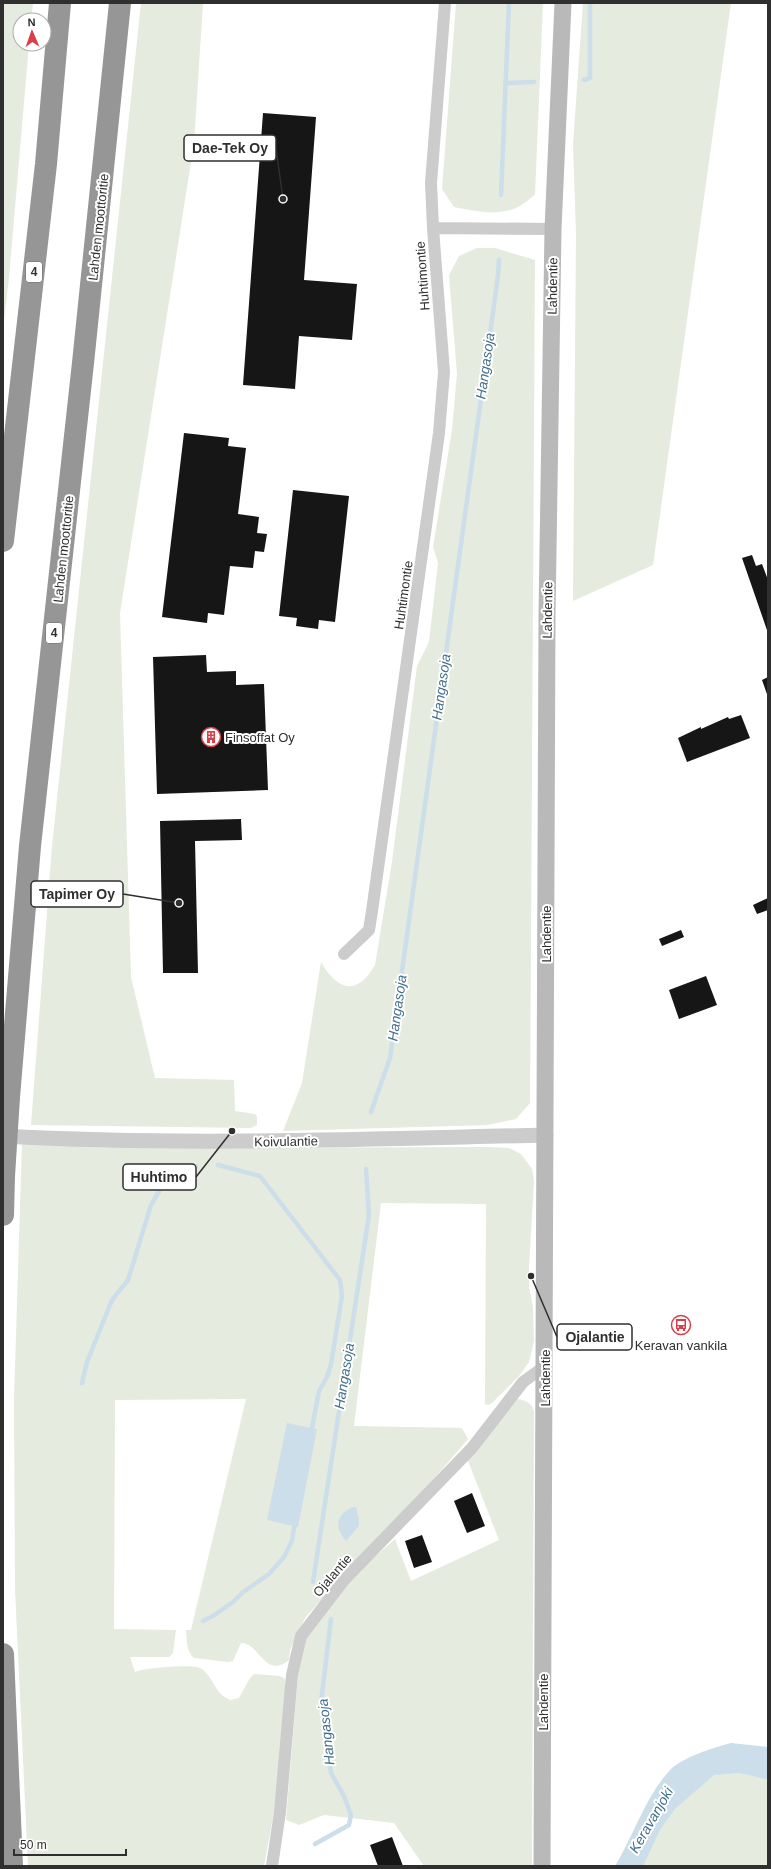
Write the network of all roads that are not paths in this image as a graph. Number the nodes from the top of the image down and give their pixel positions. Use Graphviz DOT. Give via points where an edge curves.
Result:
graph roads {
  1 [pos="60,3"];
  2 [pos="120,3"];
  3 [pos="445,3"];
  4 [pos="563,3"];
  5 [pos="433,228"];
  6 [pos="553,229"];
  7 [pos="3,541"];
  8 [pos="344,954"];
  9 [pos="546,1135"];
  10 [pos="3,1136"];
  11 [pos="3,1215"];
  12 [pos="545,1366"];
  13 [pos="3,1654"];
  14 [pos="12,1866"];
  15 [pos="272,1866"];
  16 [pos="542,1866"];
  1 -- 7 [label="highway, 4" via="46,164"];
  2 -- 11 [label="highway, Lahden moottoritie / 4, bridge" via="30,846 9,1097"];
  3 -- 5 [label="street, Huhtimontie" via="431,183"];
  4 -- 6 [label="main road, Lahdentie"];
  5 -- 6 [label="street, Huhtimontie"];
  5 -- 8 [label="street, Huhtimontie" via="444,372 439,433 369,930"];
  6 -- 9 [label="main road, Lahdentie" via="547,615"];
  9 -- 10 [label="street, Koivulantie" via="265,1142 147,1142"];
  9 -- 12 [label="main road, Lahdentie"];
  12 -- 15 [label="street, Ojalantie" via="523,1382 472,1448 344,1580 301,1636 292,1675 280,1812"];
  12 -- 16 [label="main road, Lahdentie"];
  13 -- 14 [label="highway"];
}
